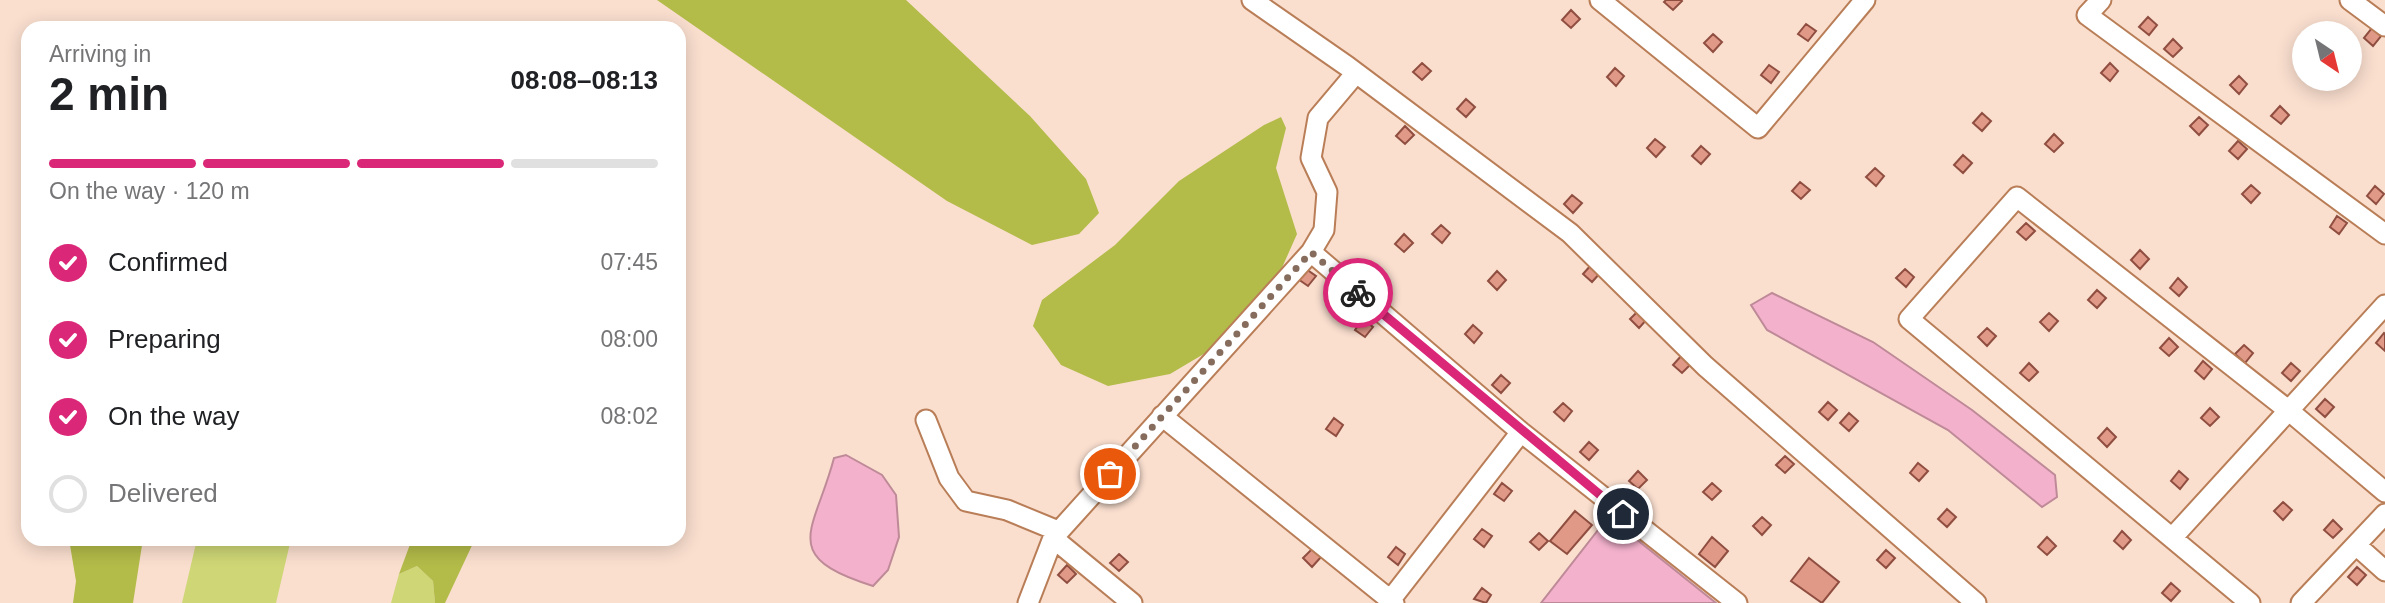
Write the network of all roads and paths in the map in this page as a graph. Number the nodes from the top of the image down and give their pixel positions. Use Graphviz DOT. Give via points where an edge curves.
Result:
graph roads {
  1 [pos="1252,0"];
  2 [pos="1600,0"];
  3 [pos="1865,0"];
  4 [pos="2101,0"];
  5 [pos="2350,0"];
  6 [pos="2385,26"];
  7 [pos="1356,73"];
  8 [pos="2385,234"];
  9 [pos="1311,252"];
  10 [pos="2385,305"];
  11 [pos="2288,410"];
  12 [pos="1162,415"];
  13 [pos="926,420"];
  14 [pos="1521,432"];
  15 [pos="2385,492"];
  16 [pos="2385,514"];
  17 [pos="1055,535"];
  18 [pos="2172,538"];
  19 [pos="2356,545"];
  20 [pos="2385,571"];
  21 [pos="1391,602"];
  22 [pos="1028,603"];
  23 [pos="1132,603"];
  24 [pos="1737,603"];
  25 [pos="1976,603"];
  26 [pos="2250,603"];
  27 [pos="2301,603"];
  1 -- 7 [label="street"];
  2 -- 3 [label="street" via="1758,128"];
  4 -- 8 [label="street" via="2087,15"];
  5 -- 6 [label="street"];
  7 -- 9 [label="street" via="1318,118 1311,158 1327,191 1324,230"];
  7 -- 25 [label="street" via="1570,233 1705,366"];
  9 -- 12 [label="street"];
  9 -- 14 [label="street"];
  10 -- 11 [label="street"];
  11 -- 15 [label="street"];
  11 -- 18 [label="street"];
  11 -- 18 [label="street" via="2017,197 1909,319"];
  12 -- 17 [label="street"];
  12 -- 21 [label="street"];
  13 -- 17 [label="street" via="949,478 966,500 1007,510"];
  14 -- 21 [label="street"];
  14 -- 24 [label="street"];
  16 -- 19 [label="street"];
  17 -- 22 [label="street"];
  17 -- 23 [label="street"];
  18 -- 26 [label="street"];
  19 -- 20 [label="street"];
  19 -- 27 [label="street"];
}
